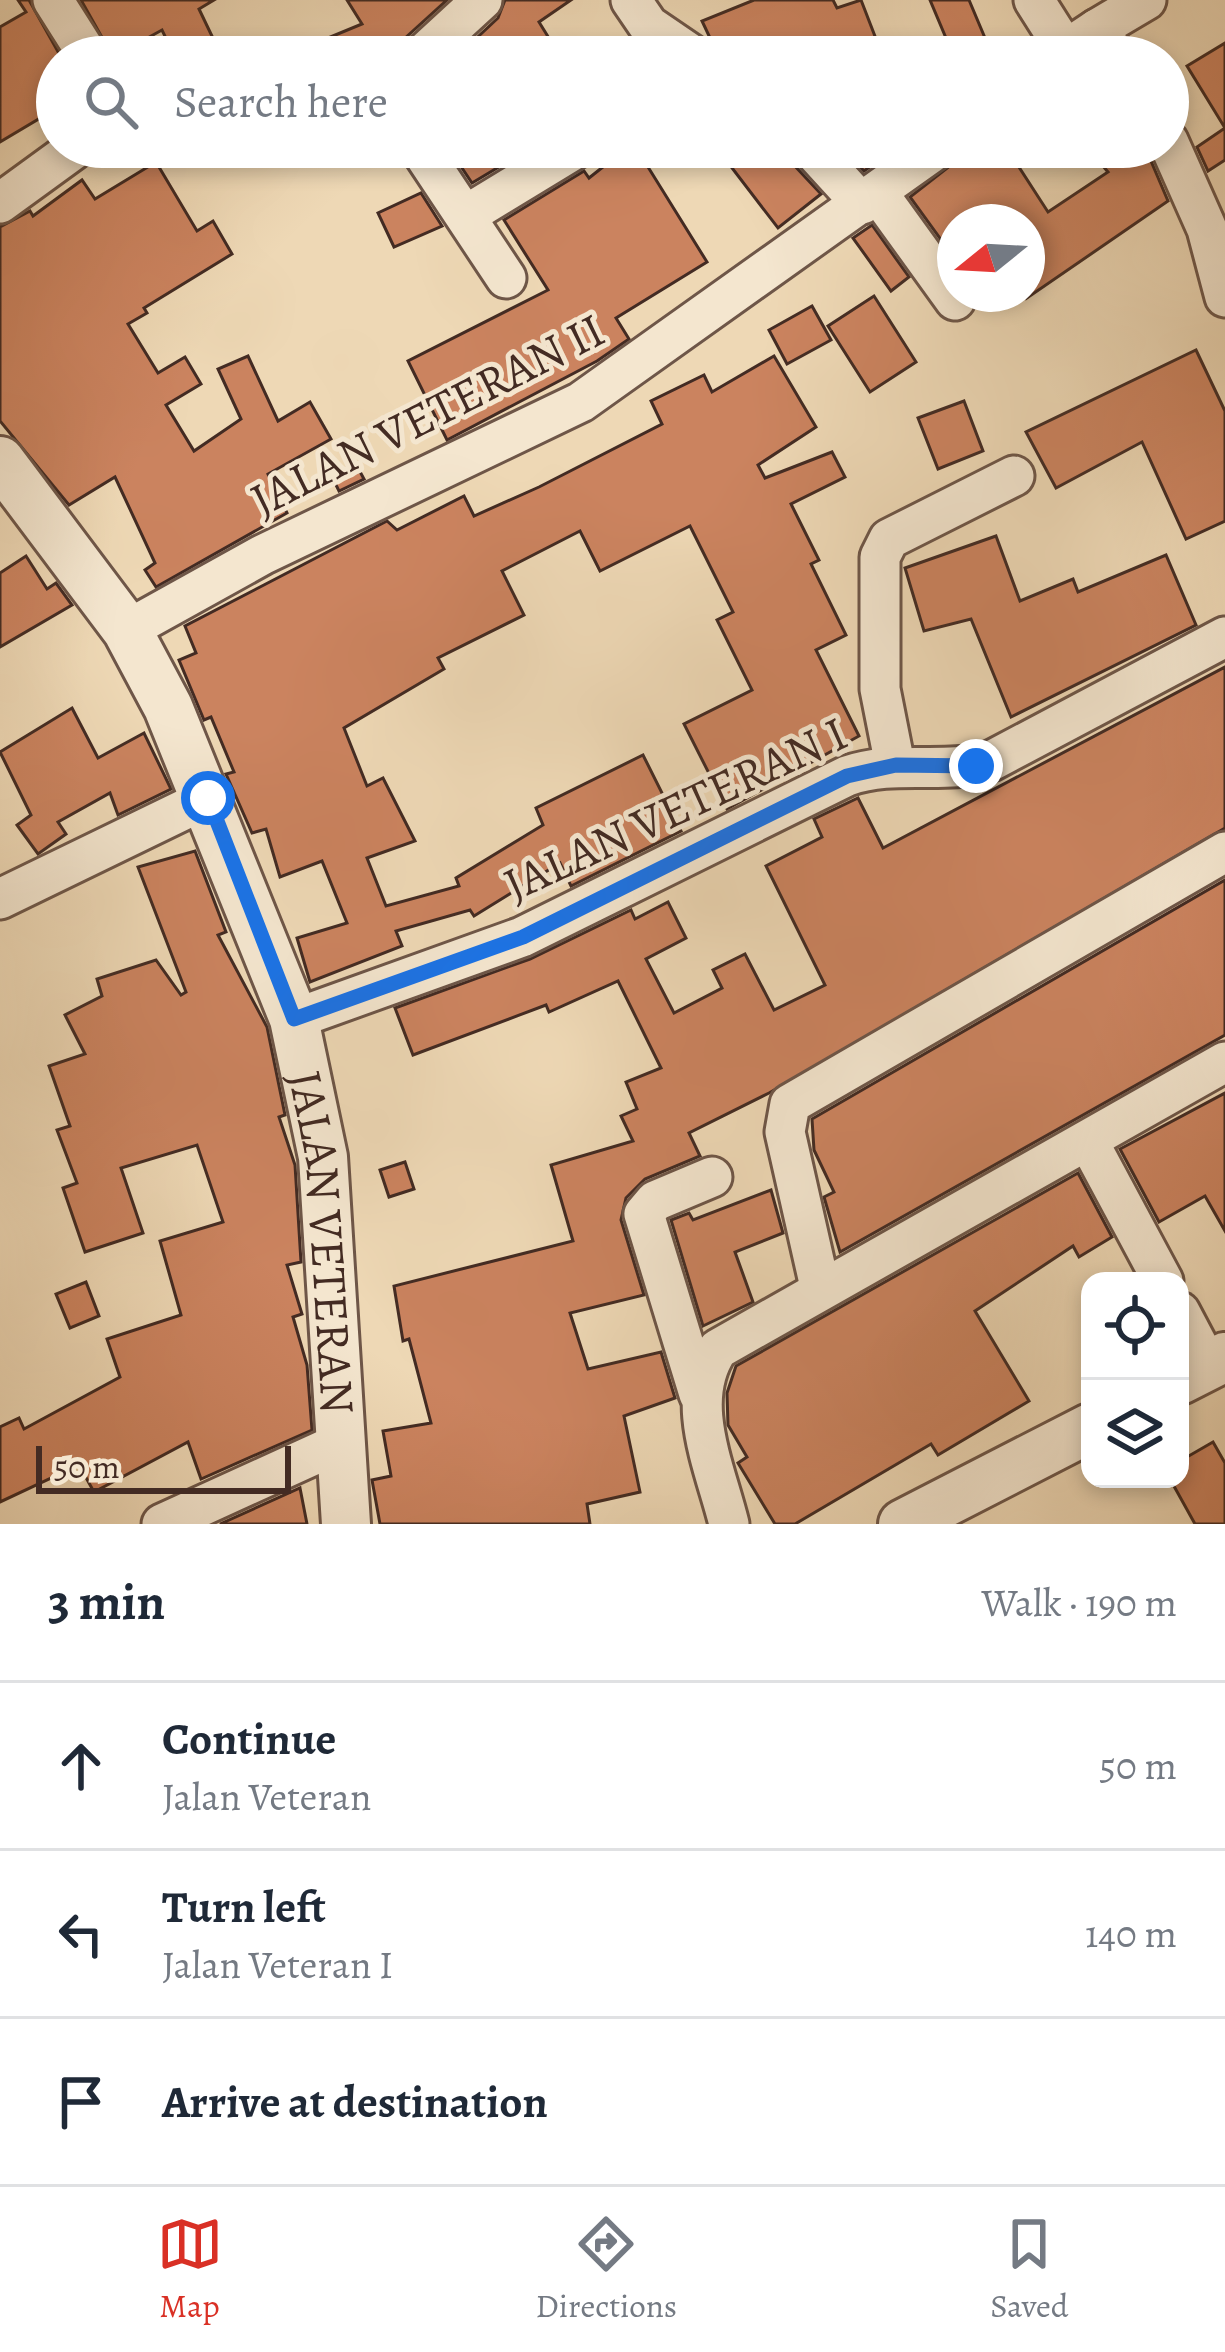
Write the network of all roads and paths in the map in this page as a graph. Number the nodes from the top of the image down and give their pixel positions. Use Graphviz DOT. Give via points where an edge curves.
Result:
graph roads {
  1 [pos="53,0"];
  2 [pos="482,0"];
  3 [pos="1034,0"];
  4 [pos="1146,0"];
  5 [pos="76,36"];
  6 [pos="443,36"];
  7 [pos="1072,36"];
  8 [pos="1100,36"];
  9 [pos="48,168"];
  10 [pos="434,168"];
  11 [pos="544,168"];
  12 [pos="835,168"];
  13 [pos="911,168"];
  14 [pos="1183,168"];
  15 [pos="870,198"];
  16 [pos="0,203"];
  17 [pos="468,214"];
  18 [pos="1222,274"];
  19 [pos="506,278"];
  20 [pos="937,279"];
  21 [pos="1014,476"];
  22 [pos="10,493"];
  23 [pos="127,630"];
  24 [pos="1225,638"];
  25 [pos="896,765"];
  26 [pos="208,798"];
  27 [pos="1225,852"];
  28 [pos="0,899"];
  29 [pos="294,1019"];
  30 [pos="1225,1062"];
  31 [pos="1088,1141"];
  32 [pos="712,1177"];
  33 [pos="1158,1272"];
  34 [pos="820,1287"];
  35 [pos="1189,1333"];
  36 [pos="1204,1368"];
  37 [pos="699,1394"];
  38 [pos="1081,1433"];
  39 [pos="342,1442"];
  40 [pos="162,1524"];
  41 [pos="346,1524"];
  42 [pos="729,1524"];
  43 [pos="903,1524"];
  1 -- 5 [label="street"];
  2 -- 6 [label="street"];
  3 -- 7 [label="street"];
  4 -- 8 [label="street"];
  9 -- 16 [label="street"];
  10 -- 17 [label="street"];
  11 -- 17 [label="street"];
  12 -- 15 [label="street"];
  13 -- 15 [label="street, JALAN VETERAN II"];
  14 -- 18 [label="street"];
  15 -- 20 [label="street"];
  15 -- 23 [label="street, JALAN VETERAN II" via="581,402 262,555"];
  17 -- 19 [label="street"];
  21 -- 25 [label="street" via="889,539 880,557 880,689"];
  22 -- 23 [label="street, JALAN VETERAN"];
  23 -- 26 [label="street, JALAN VETERAN"];
  24 -- 25 [label="street, JALAN VETERAN I" via="991,761"];
  25 -- 29 [label="street, JALAN VETERAN I" via="847,776 523,937"];
  26 -- 28 [label="street"];
  26 -- 29 [label="street, JALAN VETERAN"];
  27 -- 34 [label="street" via="790,1103 785,1132"];
  29 -- 39 [label="street, JALAN VETERAN" via="323,1157"];
  30 -- 31 [label="street"];
  31 -- 33 [label="street"];
  31 -- 34 [label="street"];
  32 -- 37 [label="street" via="655,1201 644,1214"];
  34 -- 37 [label="street" via="718,1349"];
  35 -- 36 [label="street"];
  37 -- 42 [label="street"];
  38 -- 43 [label="street"];
  39 -- 40 [label="street"];
  39 -- 41 [label="street, JALAN VETERAN"];
}
